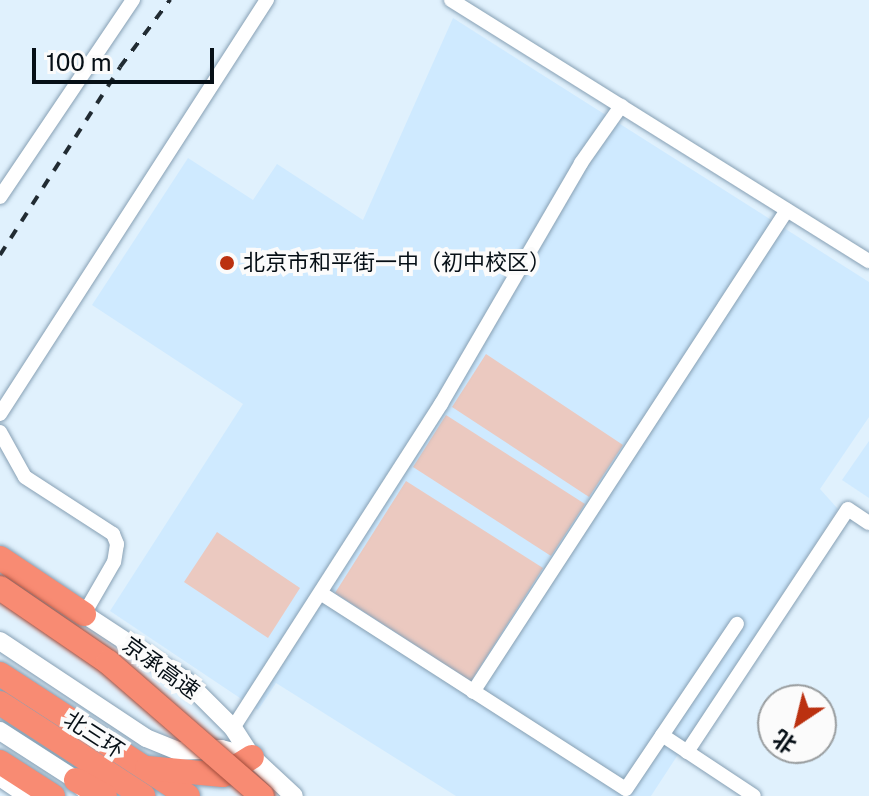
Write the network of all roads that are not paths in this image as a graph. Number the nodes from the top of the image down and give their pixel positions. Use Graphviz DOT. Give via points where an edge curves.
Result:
graph roads {
  1 [pos="133,0"];
  2 [pos="267,0"];
  3 [pos="451,0"];
  4 [pos="621,106"];
  5 [pos="0,197"];
  6 [pos="787,210"];
  7 [pos="869,261"];
  8 [pos="0,414"];
  9 [pos="0,432"];
  10 [pos="869,523"];
  11 [pos="0,558"];
  12 [pos="0,588"];
  13 [pos="322,594"];
  14 [pos="84,614"];
  15 [pos="737,624"];
  16 [pos="0,641"];
  17 [pos="0,674"];
  18 [pos="473,692"];
  19 [pos="0,703"];
  20 [pos="233,728"];
  21 [pos="0,731"];
  22 [pos="662,735"];
  23 [pos="221,749"];
  24 [pos="687,752"];
  25 [pos="252,757"];
  26 [pos="0,762"];
  27 [pos="145,768"];
  28 [pos="0,777"];
  29 [pos="82,788"];
  30 [pos="28,796"];
  31 [pos="53,796"];
  32 [pos="105,796"];
  33 [pos="143,796"];
  34 [pos="188,796"];
  35 [pos="262,796"];
  36 [pos="294,796"];
  37 [pos="754,796"];
  1 -- 5 [label="street"];
  2 -- 8 [label="street"];
  3 -- 4 [label="street"];
  4 -- 6 [label="street"];
  4 -- 13 [label="street" via="581,163 492,321"];
  6 -- 7 [label="street"];
  6 -- 18 [label="street"];
  9 -- 14 [label="street" via="25,477 113,534 114,562"];
  10 -- 24 [label="street" via="848,509"];
  11 -- 14 [label="highway"];
  12 -- 35 [label="highway, bridge" via="108,662"];
  13 -- 18 [label="street"];
  13 -- 20 [label="street"];
  14 -- 20 [label="street, 京承高速" via="186,681"];
  15 -- 22 [label="street"];
  16 -- 23 [label="street" via="146,738 178,751"];
  17 -- 27 [label="highway, 北三环"];
  18 -- 22 [label="street" via="626,789"];
  19 -- 33 [label="highway, 北三环"];
  20 -- 23 [label="street"];
  20 -- 25 [label="street, 京承高速"];
  21 -- 29 [label="street"];
  22 -- 24 [label="street"];
  23 -- 25 [label="street"];
  24 -- 37 [label="street"];
  25 -- 27 [label="highway" via="223,775"];
  25 -- 36 [label="street"];
  26 -- 31 [label="highway"];
  27 -- 34 [label="highway, 北三环"];
  28 -- 30 [label="street"];
  29 -- 32 [label="highway"];
}
